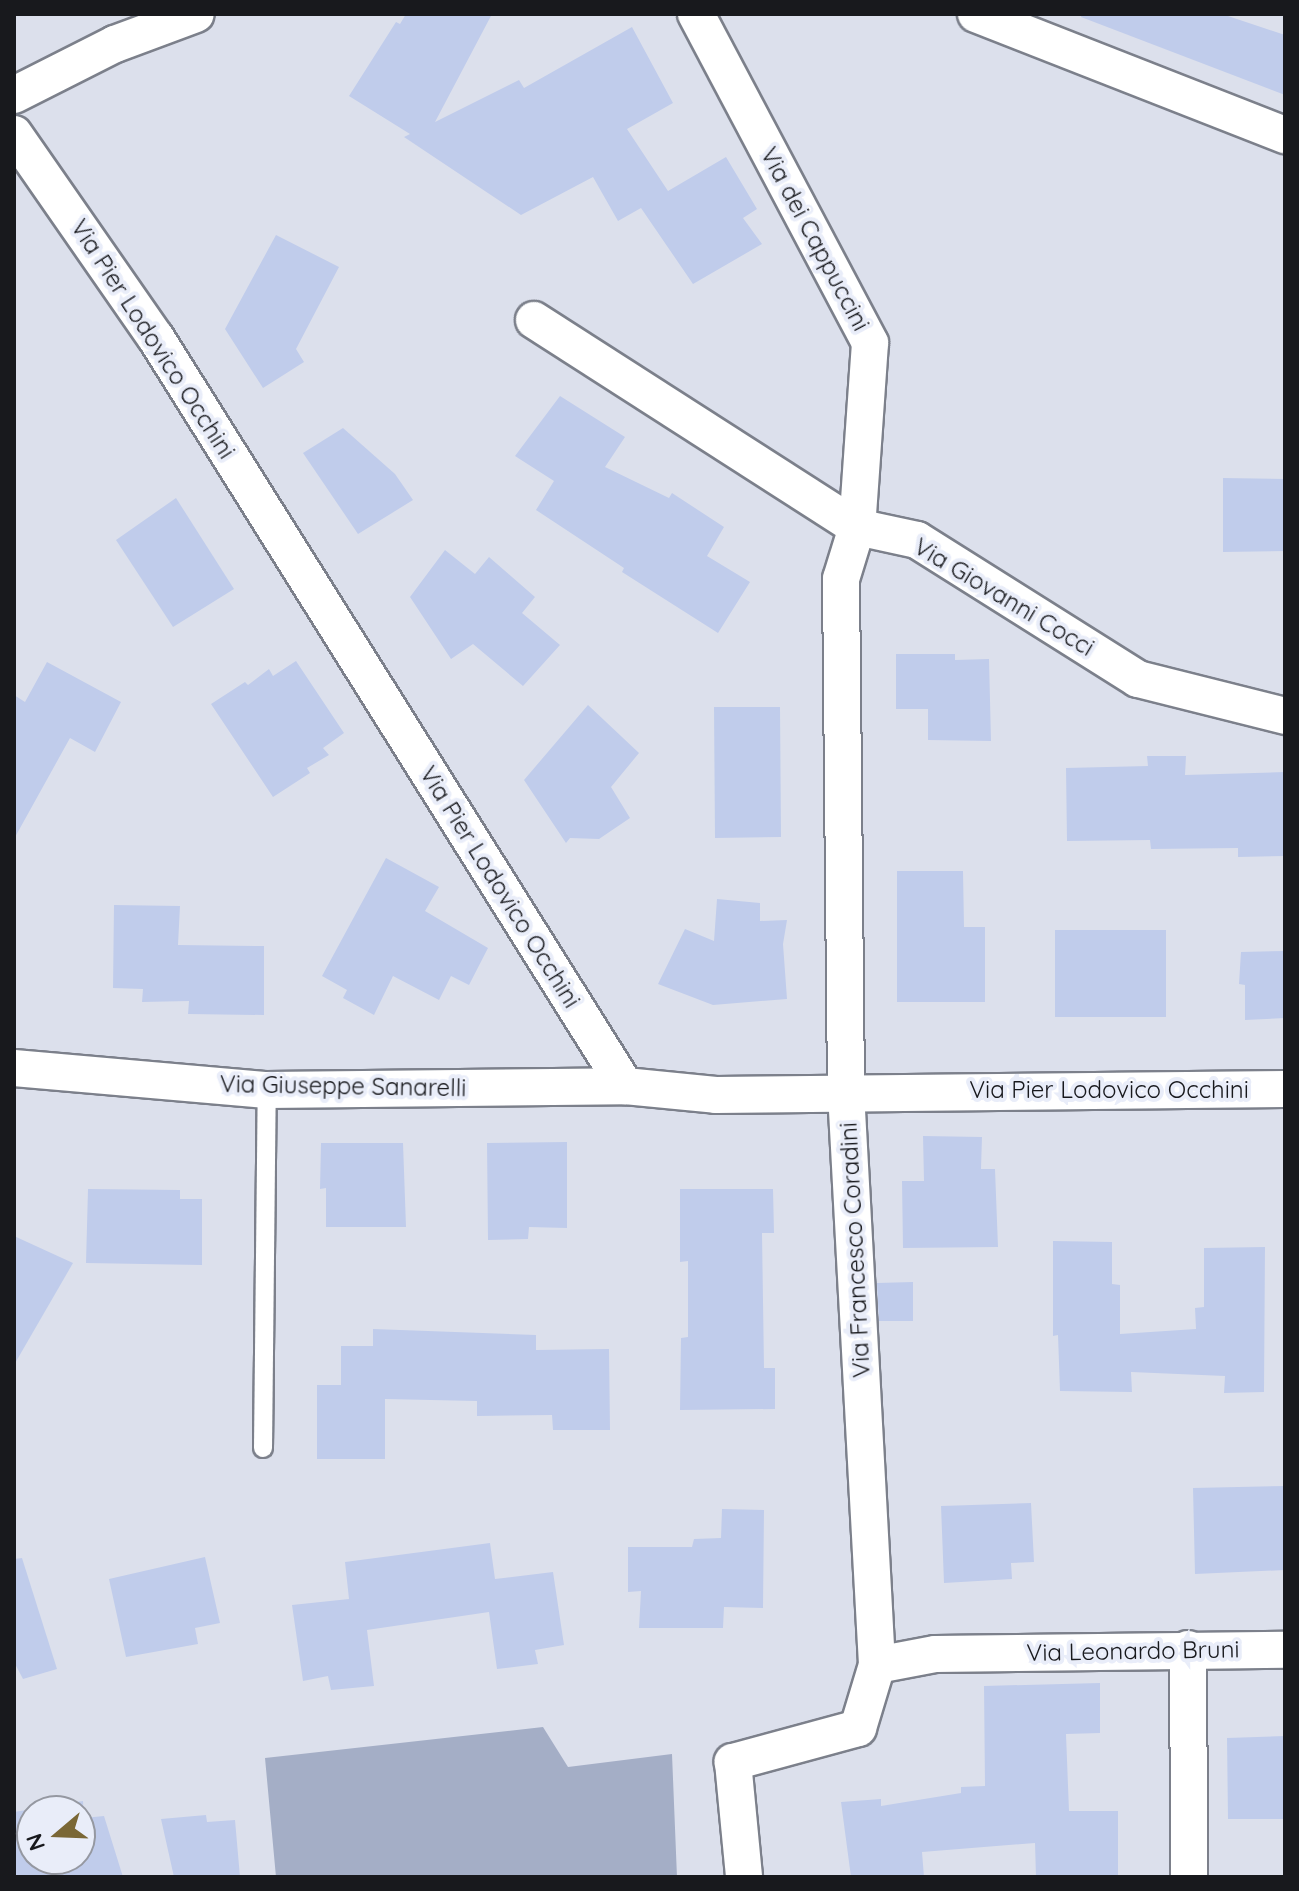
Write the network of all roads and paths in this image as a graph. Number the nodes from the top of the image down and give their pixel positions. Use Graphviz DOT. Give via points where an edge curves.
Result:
graph roads {
  1 [pos="196,14"];
  2 [pos="696,14"];
  3 [pos="976,14"];
  4 [pos="14,95"];
  5 [pos="14,134"];
  6 [pos="1285,135"];
  7 [pos="534,320"];
  8 [pos="857,527"];
  9 [pos="1285,716"];
  10 [pos="14,1068"];
  11 [pos="625,1086"];
  12 [pos="1285,1089"];
  13 [pos="267,1090"];
  14 [pos="846,1092"];
  15 [pos="263,1448"];
  16 [pos="1188,1649"];
  17 [pos="1285,1650"];
  18 [pos="877,1665"];
  19 [pos="744,1877"];
  20 [pos="1189,1877"];
  1 -- 4 [label="street" via="115,44"];
  2 -- 8 [label="street, Via dei Cappuccini" via="870,343"];
  3 -- 6 [label="street"];
  5 -- 11 [label="street, Via Pier Lodovico Occhini" via="156,338"];
  7 -- 8 [label="street, Via Giovanni Cocci"];
  8 -- 9 [label="street, Via Giovanni Cocci" via="917,540 1138,679"];
  8 -- 14 [label="street, Via Francesco Coradini" via="841,579"];
  10 -- 13 [label="street, Via Giuseppe Sanarelli"];
  11 -- 13 [label="street, Via Giuseppe Sanarelli"];
  11 -- 14 [label="street, Via Pier Lodovico Occhini" via="716,1095"];
  12 -- 14 [label="street, Via Pier Lodovico Occhini"];
  13 -- 15 [label="lane"];
  14 -- 18 [label="street, Via Francesco Coradini"];
  16 -- 17 [label="street, Via Leonardo Bruni"];
  16 -- 18 [label="street, Via Leonardo Bruni" via="935,1654"];
  16 -- 20 [label="street"];
  18 -- 19 [label="street, Via Francesco Coradini" via="858,1728 733,1762"];
}
